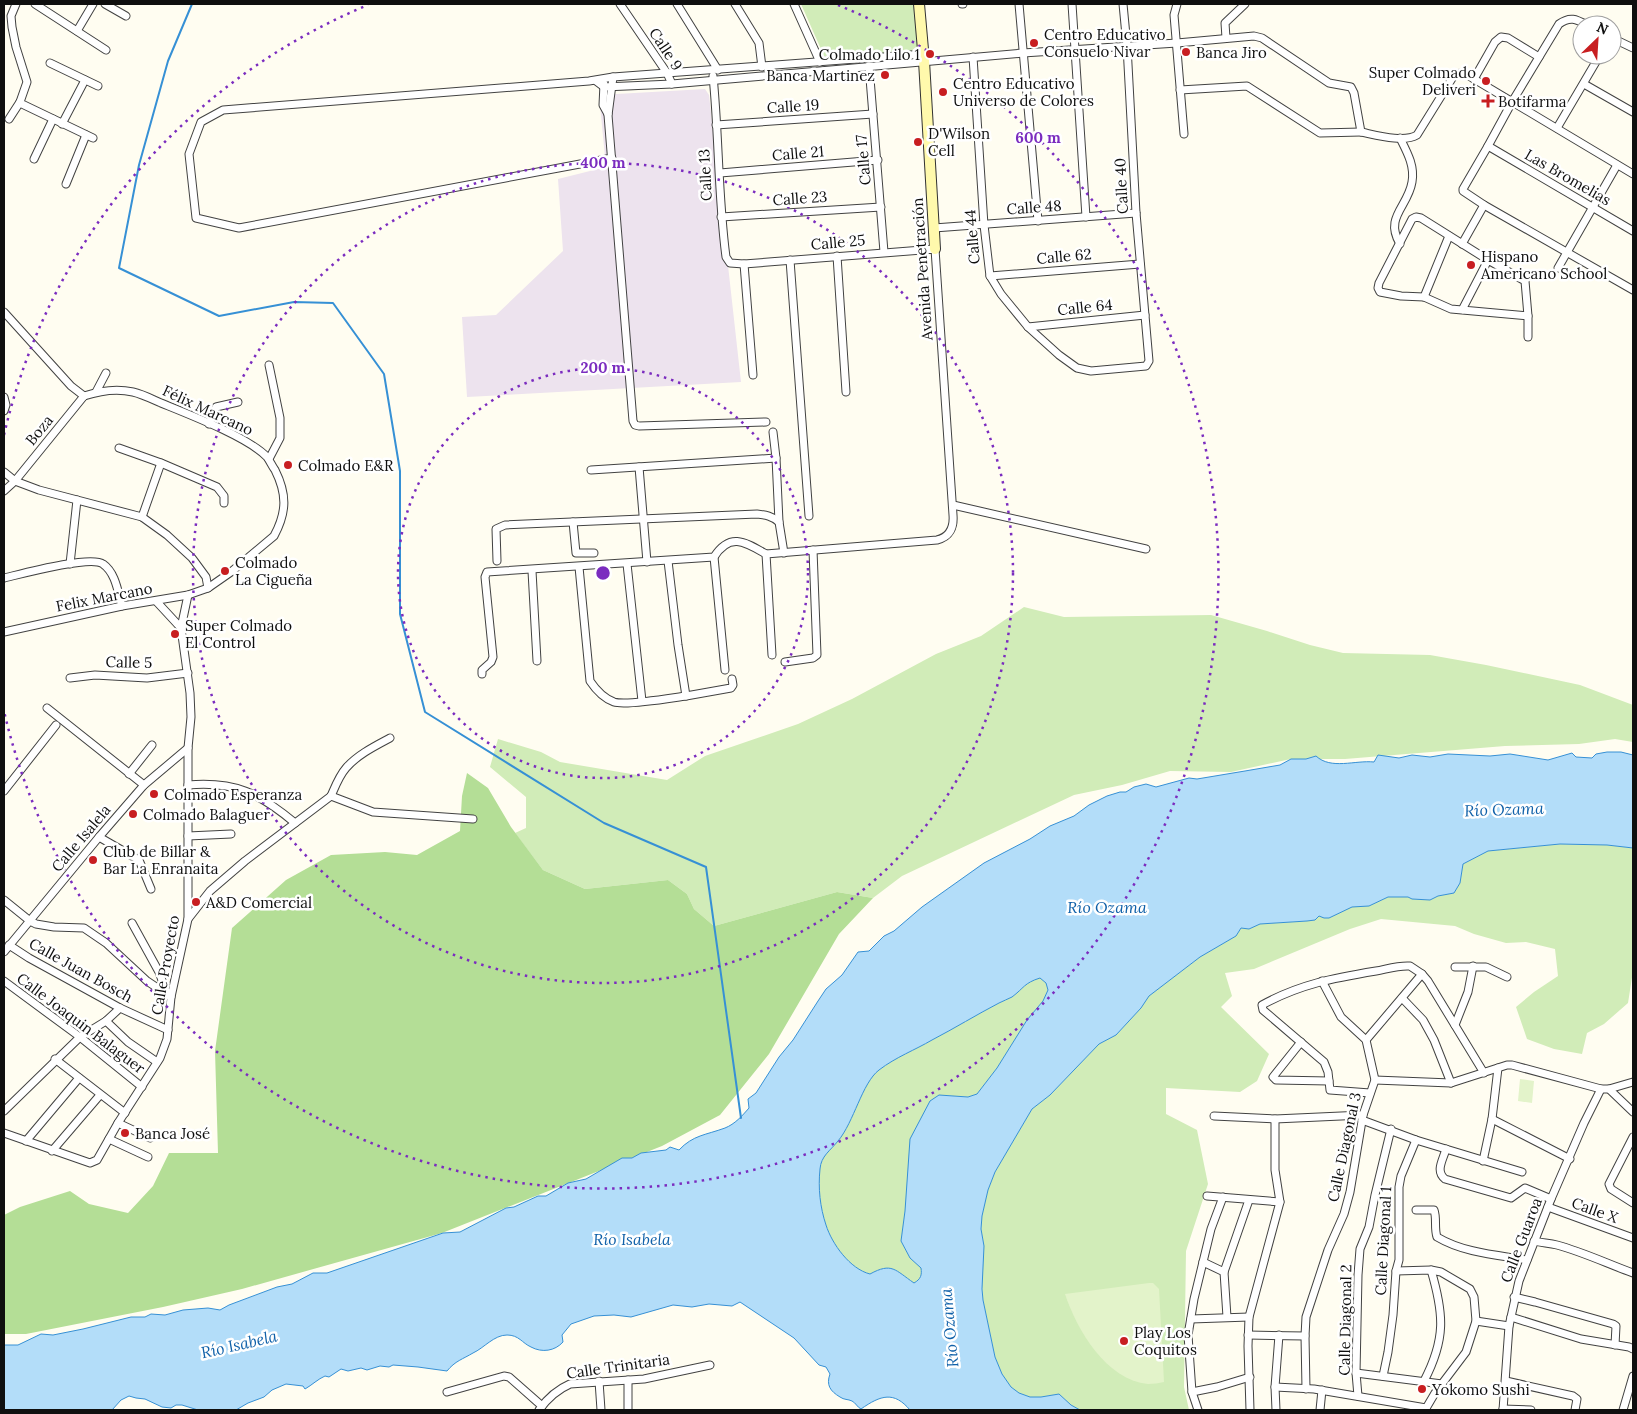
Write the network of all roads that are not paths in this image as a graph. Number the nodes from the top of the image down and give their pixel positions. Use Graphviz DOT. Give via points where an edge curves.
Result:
graph roads {
  1 [pos="16,4"];
  2 [pos="35,4"];
  3 [pos="93,4"];
  4 [pos="105,4"];
  5 [pos="620,4"];
  6 [pos="677,4"];
  7 [pos="735,4"];
  8 [pos="794,4"];
  9 [pos="919,4"];
  10 [pos="1019,4"];
  11 [pos="1072,4"];
  12 [pos="1123,4"];
  13 [pos="1177,4"];
  14 [pos="1245,4"];
  15 [pos="126,16"];
  16 [pos="1572,18"];
  17 [pos="77,31"];
  18 [pos="1226,38"];
  19 [pos="1177,43"];
  20 [pos="1127,46"];
  21 [pos="106,50"];
  22 [pos="1075,50"];
  23 [pos="1023,53"];
  24 [pos="973,57"];
  25 [pos="1539,57"];
  26 [pos="924,58"];
  27 [pos="820,62"];
  28 [pos="50,63"];
  29 [pos="1594,65"];
  30 [pos="870,66"];
  31 [pos="762,67"];
  32 [pos="715,70"];
  33 [pos="667,73"];
  34 [pos="609,77"];
  35 [pos="1474,79"];
  36 [pos="85,80"];
  37 [pos="713,80"];
  38 [pos="596,81"];
  39 [pos="672,84"];
  40 [pos="1584,84"];
  41 [pos="98,86"];
  42 [pos="608,87"];
  43 [pos="1180,90"];
  44 [pos="20,102"];
  45 [pos="1512,102"];
  46 [pos="1633,112"];
  47 [pos="873,114"];
  48 [pos="9,119"];
  49 [pos="53,119"];
  50 [pos="62,124"];
  51 [pos="716,125"];
  52 [pos="1557,128"];
  53 [pos="1361,132"];
  54 [pos="1184,134"];
  55 [pos="1400,138"];
  56 [pos="1488,146"];
  57 [pos="612,158"];
  58 [pos="34,159"];
  59 [pos="878,160"];
  60 [pos="1617,165"];
  61 [pos="720,173"];
  62 [pos="1633,174"];
  63 [pos="66,184"];
  64 [pos="1484,206"];
  65 [pos="880,207"];
  66 [pos="1593,208"];
  67 [pos="1136,213"];
  68 [pos="721,217"];
  69 [pos="1086,217"];
  70 [pos="1038,221"];
  71 [pos="984,225"];
  72 [pos="934,228"];
  73 [pos="1633,231"];
  74 [pos="1449,236"];
  75 [pos="1400,244"];
  76 [pos="1462,244"];
  77 [pos="935,249"];
  78 [pos="1568,251"];
  79 [pos="884,252"];
  80 [pos="838,256"];
  81 [pos="790,260"];
  82 [pos="1488,260"];
  83 [pos="744,264"];
  84 [pos="1140,264"];
  85 [pos="1558,268"];
  86 [pos="990,276"];
  87 [pos="1633,290"];
  88 [pos="1424,297"];
  89 [pos="1462,310"];
  90 [pos="4,312"];
  91 [pos="1145,315"];
  92 [pos="1528,316"];
  93 [pos="1028,326"];
  94 [pos="1528,337"];
  95 [pos="269,365"];
  96 [pos="1146,366"];
  97 [pos="106,373"];
  98 [pos="753,375"];
  99 [pos="96,392"];
  100 [pos="846,392"];
  101 [pos="84,396"];
  102 [pos="4,397"];
  103 [pos="238,402"];
  104 [pos="4,411"];
  105 [pos="766,422"];
  106 [pos="209,424"];
  107 [pos="773,432"];
  108 [pos="118,448"];
  109 [pos="776,458"];
  110 [pos="269,460"];
  111 [pos="161,463"];
  112 [pos="639,467"];
  113 [pos="591,470"];
  114 [pos="4,472"];
  115 [pos="15,481"];
  116 [pos="4,491"];
  117 [pos="77,500"];
  118 [pos="224,503"];
  119 [pos="953,504"];
  120 [pos="142,516"];
  121 [pos="809,516"];
  122 [pos="643,519"];
  123 [pos="573,522"];
  124 [pos="779,522"];
  125 [pos="1146,548"];
  126 [pos="812,550"];
  127 [pos="594,553"];
  128 [pos="784,553"];
  129 [pos="766,554"];
  130 [pos="714,557"];
  131 [pos="497,560"];
  132 [pos="668,560"];
  133 [pos="647,562"];
  134 [pos="70,564"];
  135 [pos="627,564"];
  136 [pos="579,567"];
  137 [pos="532,571"];
  138 [pos="4,578"];
  139 [pos="208,588"];
  140 [pos="188,595"];
  141 [pos="156,601"];
  142 [pos="122,606"];
  143 [pos="182,628"];
  144 [pos="4,632"];
  145 [pos="772,655"];
  146 [pos="537,661"];
  147 [pos="785,662"];
  148 [pos="725,670"];
  149 [pos="188,673"];
  150 [pos="482,674"];
  151 [pos="70,678"];
  152 [pos="732,679"];
  153 [pos="686,696"];
  154 [pos="642,701"];
  155 [pos="47,708"];
  156 [pos="56,725"];
  157 [pos="390,738"];
  158 [pos="152,745"];
  159 [pos="188,748"];
  160 [pos="129,774"];
  161 [pos="144,785"];
  162 [pos="188,785"];
  163 [pos="4,791"];
  164 [pos="331,796"];
  165 [pos="473,819"];
  166 [pos="296,823"];
  167 [pos="231,834"];
  168 [pos="188,836"];
  169 [pos="99,837"];
  170 [pos="151,889"];
  171 [pos="4,900"];
  172 [pos="188,919"];
  173 [pos="30,921"];
  174 [pos="132,923"];
  175 [pos="9,945"];
  176 [pos="4,952"];
  177 [pos="1473,966"];
  178 [pos="1455,968"];
  179 [pos="1422,974"];
  180 [pos="1507,977"];
  181 [pos="4,981"];
  182 [pos="1322,981"];
  183 [pos="169,996"];
  184 [pos="1402,998"];
  185 [pos="120,1008"];
  186 [pos="106,1021"];
  187 [pos="1455,1025"];
  188 [pos="168,1030"];
  189 [pos="80,1037"];
  190 [pos="1366,1040"];
  191 [pos="1301,1042"];
  192 [pos="56,1060"];
  193 [pos="157,1062"];
  194 [pos="1498,1068"];
  195 [pos="1484,1073"];
  196 [pos="79,1078"];
  197 [pos="1374,1080"];
  198 [pos="1329,1081"];
  199 [pos="1633,1082"];
  200 [pos="1451,1083"];
  201 [pos="142,1087"];
  202 [pos="1605,1089"];
  203 [pos="1370,1093"];
  204 [pos="100,1095"];
  205 [pos="4,1111"];
  206 [pos="1633,1112"];
  207 [pos="125,1113"];
  208 [pos="1214,1116"];
  209 [pos="1362,1117"];
  210 [pos="1275,1119"];
  211 [pos="1492,1120"];
  212 [pos="118,1123"];
  213 [pos="1391,1129"];
  214 [pos="4,1133"];
  215 [pos="1633,1137"];
  216 [pos="150,1138"];
  217 [pos="109,1139"];
  218 [pos="1416,1140"];
  219 [pos="26,1141"];
  220 [pos="1631,1147"];
  221 [pos="1446,1149"];
  222 [pos="52,1151"];
  223 [pos="148,1157"];
  224 [pos="1570,1159"];
  225 [pos="1482,1160"];
  226 [pos="1522,1172"];
  227 [pos="1207,1196"];
  228 [pos="1223,1197"];
  229 [pos="1551,1199"];
  230 [pos="1249,1200"];
  231 [pos="1280,1202"];
  232 [pos="1633,1203"];
  233 [pos="1548,1207"];
  234 [pos="1416,1210"];
  235 [pos="1633,1238"];
  236 [pos="1534,1241"];
  237 [pos="1527,1260"];
  238 [pos="1203,1262"];
  239 [pos="1431,1270"];
  240 [pos="1396,1271"];
  241 [pos="1224,1272"];
  242 [pos="1633,1274"];
  243 [pos="1514,1297"];
  244 [pos="1227,1317"];
  245 [pos="1249,1317"];
  246 [pos="1511,1317"];
  247 [pos="1192,1319"];
  248 [pos="1476,1321"];
  249 [pos="1509,1326"];
  250 [pos="1248,1335"];
  251 [pos="1278,1335"];
  252 [pos="1304,1336"];
  253 [pos="1615,1345"];
  254 [pos="1633,1349"];
  255 [pos="710,1365"];
  256 [pos="1356,1373"];
  257 [pos="1250,1376"];
  258 [pos="1383,1376"];
  259 [pos="1633,1376"];
  260 [pos="628,1380"];
  261 [pos="599,1381"];
  262 [pos="1424,1381"];
  263 [pos="1506,1381"];
  264 [pos="1442,1384"];
  265 [pos="1276,1387"];
  266 [pos="1306,1388"];
  267 [pos="1322,1390"];
  268 [pos="447,1392"];
  269 [pos="1192,1392"];
  270 [pos="1358,1396"];
  271 [pos="540,1408"];
  272 [pos="1426,1409"];
  273 [pos="601,1410"];
  274 [pos="628,1410"];
  275 [pos="1198,1410"];
  276 [pos="1250,1410"];
  277 [pos="1276,1410"];
  278 [pos="1320,1410"];
  279 [pos="1503,1410"];
  280 [pos="1531,1410"];
  281 [pos="1575,1410"];
  282 [pos="1623,1410"];
  1 -- 44 [label="street" via="11,16 12,27 27,82"];
  2 -- 17 [label="street"];
  3 -- 17 [label="street"];
  4 -- 15 [label="street"];
  5 -- 33 [label="street, Calle 9"];
  6 -- 32 [label="street"];
  7 -- 31 [label="street" via="758,43"];
  8 -- 27 [label="street"];
  9 -- 26 [label="street, Avenida Penetración"];
  10 -- 23 [label="street"];
  11 -- 22 [label="street"];
  12 -- 20 [label="street, Calle 40"];
  13 -- 19 [label="street" via="1174,15"];
  14 -- 18 [label="street" via="1225,23"];
  16 -- 25 [label="street" via="1559,24"];
  17 -- 21 [label="street"];
  18 -- 19 [label="street"];
  18 -- 53 [label="street" via="1262,38 1329,83 1352,87"];
  19 -- 20 [label="street"];
  19 -- 43 [label="street"];
  20 -- 22 [label="street"];
  20 -- 67 [label="street, Calle 40"];
  22 -- 23 [label="street"];
  22 -- 69 [label="street"];
  23 -- 24 [label="street"];
  23 -- 70 [label="street"];
  24 -- 26 [label="street"];
  24 -- 71 [label="street, Calle 44"];
  25 -- 35 [label="street" via="1501,37"];
  25 -- 45 [label="street"];
  26 -- 27 [label="street"];
  26 -- 30 [label="street"];
  26 -- 72 [label="street, Avenida Penetración"];
  27 -- 31 [label="street"];
  28 -- 36 [label="street"];
  29 -- 40 [label="street"];
  30 -- 37 [label="street"];
  30 -- 47 [label="street, Calle 17"];
  31 -- 32 [label="street"];
  32 -- 33 [label="street"];
  32 -- 37 [label="street, Calle 13"];
  33 -- 34 [label="street"];
  33 -- 39 [label="street, Calle 9"];
  34 -- 38 [label="street"];
  34 -- 42 [label="street"];
  35 -- 45 [label="street"];
  35 -- 55 [label="street" via="1456,74 1417,135 1409,139"];
  36 -- 41 [label="street"];
  36 -- 50 [label="street"];
  37 -- 39 [label="street"];
  37 -- 51 [label="street, Calle 13"];
  38 -- 42 [label="street"];
  38 -- 57 [label="street" via="222,110 200,122 189,154 196,218 239,228"];
  39 -- 42 [label="street"];
  40 -- 46 [label="street"];
  40 -- 52 [label="street"];
  42 -- 57 [label="street" via="603,105 608,115"];
  43 -- 53 [label="street" via="1247,86 1320,133"];
  43 -- 54 [label="street"];
  44 -- 48 [label="street"];
  44 -- 49 [label="street"];
  45 -- 52 [label="street"];
  45 -- 56 [label="street"];
  47 -- 51 [label="street, Calle 19"];
  47 -- 59 [label="street, Calle 17"];
  49 -- 50 [label="street"];
  49 -- 58 [label="street"];
  50 -- 63 [label="street" via="90,136"];
  51 -- 61 [label="street, Calle 13"];
  52 -- 60 [label="street"];
  53 -- 55 [label="street"];
  55 -- 75 [label="street" via="1411,160 1413,181 1395,223 1394,231"];
  56 -- 64 [label="street" via="1463,188 1465,194"];
  56 -- 66 [label="street, Las Bromelias"];
  57 -- 105 [label="street" via="632,421 640,426"];
  59 -- 61 [label="street, Calle 21"];
  59 -- 65 [label="street, Calle 17"];
  60 -- 62 [label="street"];
  60 -- 66 [label="street"];
  61 -- 68 [label="street, Calle 13"];
  64 -- 76 [label="street"];
  64 -- 78 [label="street"];
  65 -- 68 [label="street, Calle 23"];
  65 -- 79 [label="street, Calle 17"];
  66 -- 73 [label="street, Las Bromelias"];
  66 -- 78 [label="street"];
  67 -- 69 [label="street, Calle 48"];
  67 -- 84 [label="street, Calle 40"];
  68 -- 83 [label="street, Calle 13" via="728,261"];
  69 -- 70 [label="street, Calle 48"];
  70 -- 71 [label="street, Calle 48"];
  71 -- 72 [label="street, Calle 48"];
  71 -- 86 [label="street, Calle 44"];
  72 -- 77 [label="street, Avenida Penetración"];
  74 -- 75 [label="street" via="1416,217"];
  74 -- 76 [label="street"];
  74 -- 88 [label="street"];
  75 -- 88 [label="street" via="1378,288 1380,292"];
  76 -- 82 [label="street"];
  77 -- 79 [label="street, Calle 25"];
  77 -- 119 [label="street, Avenida Penetración"];
  78 -- 85 [label="street"];
  78 -- 87 [label="street"];
  79 -- 80 [label="street, Calle 25"];
  80 -- 81 [label="street, Calle 25"];
  80 -- 100 [label="street"];
  81 -- 83 [label="street, Calle 25"];
  81 -- 121 [label="street"];
  82 -- 89 [label="street"];
  82 -- 92 [label="street" via="1525,281"];
  83 -- 98 [label="street"];
  84 -- 86 [label="street, Calle 62"];
  84 -- 91 [label="street, Calle 40"];
  86 -- 93 [label="street, Calle 44"];
  88 -- 89 [label="street" via="1451,309"];
  89 -- 92 [label="street"];
  90 -- 101 [label="street" via="71,386"];
  91 -- 93 [label="street, Calle 64"];
  91 -- 96 [label="street, Calle 40" via="1149,361"];
  92 -- 94 [label="street"];
  93 -- 96 [label="street, Calle 44" via="1078,368 1091,371"];
  95 -- 110 [label="street" via="280,418 280,438"];
  97 -- 99 [label="street"];
  99 -- 101 [label="street, Félix Marcano"];
  99 -- 106 [label="street, Félix Marcano" via="134,392"];
  101 -- 115 [label="street, Boza"];
  102 -- 104 [label="street"];
  103 -- 106 [label="street" via="216,407"];
  106 -- 110 [label="street, Félix Marcano" via="244,440"];
  107 -- 109 [label="street"];
  108 -- 111 [label="street"];
  109 -- 112 [label="street"];
  109 -- 124 [label="street"];
  110 -- 139 [label="street, Félix Marcano" via="282,484 285,504 278,530"];
  111 -- 118 [label="street" via="217,487 224,496"];
  111 -- 120 [label="street"];
  112 -- 113 [label="street"];
  112 -- 122 [label="street"];
  114 -- 115 [label="street"];
  115 -- 116 [label="street, Boza"];
  115 -- 117 [label="street"];
  117 -- 120 [label="street"];
  117 -- 134 [label="street"];
  119 -- 125 [label="street"];
  119 -- 126 [label="street, Avenida Penetración" via="954,521 950,532 937,540"];
  120 -- 139 [label="street" via="192,558 206,577"];
  122 -- 123 [label="street"];
  122 -- 124 [label="street" via="757,514"];
  122 -- 133 [label="street"];
  123 -- 127 [label="street" via="576,553"];
  123 -- 131 [label="street" via="499,526 495,534"];
  124 -- 128 [label="street"];
  126 -- 128 [label="street"];
  126 -- 147 [label="street" via="817,655"];
  128 -- 129 [label="street"];
  129 -- 130 [label="street" via="741,541 725,545"];
  129 -- 145 [label="street"];
  130 -- 132 [label="street"];
  130 -- 148 [label="street"];
  132 -- 133 [label="street"];
  132 -- 153 [label="street"];
  133 -- 135 [label="street"];
  134 -- 138 [label="street"];
  134 -- 142 [label="street" via="91,560 103,564 115,581"];
  135 -- 136 [label="street"];
  135 -- 154 [label="street"];
  136 -- 137 [label="street"];
  136 -- 154 [label="street" via="590,681 598,692 613,702"];
  137 -- 146 [label="street"];
  137 -- 150 [label="street" via="487,572 485,575 493,657"];
  139 -- 140 [label="street, Felix Marcano"];
  140 -- 141 [label="street, Felix Marcano"];
  140 -- 143 [label="street, Calle Proyecto"];
  141 -- 142 [label="street, Felix Marcano"];
  141 -- 143 [label="street"];
  142 -- 144 [label="street, Felix Marcano"];
  143 -- 149 [label="street, Calle Proyecto"];
  149 -- 151 [label="street, Calle 5" via="147,678 95,675"];
  149 -- 159 [label="street, Calle Proyecto" via="191,717"];
  152 -- 153 [label="street" via="732,688"];
  153 -- 154 [label="street"];
  155 -- 160 [label="street"];
  156 -- 163 [label="street"];
  157 -- 164 [label="street" via="348,766"];
  158 -- 160 [label="street"];
  159 -- 161 [label="street, Calle Isalela"];
  159 -- 162 [label="street, Calle Proyecto"];
  160 -- 161 [label="street"];
  161 -- 169 [label="street, Calle Isalela"];
  162 -- 166 [label="street" via="225,784 249,792 275,806"];
  162 -- 168 [label="street, Calle Proyecto"];
  164 -- 165 [label="street" via="373,812"];
  164 -- 166 [label="street"];
  166 -- 172 [label="street" via="210,891"];
  167 -- 168 [label="street"];
  168 -- 172 [label="street, Calle Proyecto"];
  169 -- 170 [label="street" via="139,860"];
  169 -- 173 [label="street, Calle Isalela"];
  171 -- 173 [label="street"];
  172 -- 183 [label="street, Calle Proyecto"];
  173 -- 175 [label="street, Calle Isalela"];
  173 -- 183 [label="street" via="54,927 84,928"];
  174 -- 183 [label="street"];
  175 -- 176 [label="street, Calle Isalela"];
  175 -- 185 [label="street, Calle Juan Bosch"];
  177 -- 178 [label="street"];
  177 -- 180 [label="street" via="1486,966"];
  177 -- 187 [label="street" via="1468,992"];
  179 -- 182 [label="street" via="1405,966"];
  179 -- 184 [label="street"];
  179 -- 187 [label="street"];
  181 -- 189 [label="street, Calle Joaquin Balaguer"];
  182 -- 190 [label="street" via="1341,1017"];
  182 -- 191 [label="street" via="1290,991 1261,1007"];
  183 -- 188 [label="street, Calle Proyecto"];
  184 -- 190 [label="street"];
  184 -- 200 [label="street" via="1424,1020"];
  185 -- 186 [label="street"];
  185 -- 188 [label="street, Calle Juan Bosch"];
  186 -- 189 [label="street"];
  186 -- 193 [label="street" via="128,1042"];
  187 -- 195 [label="street"];
  188 -- 193 [label="street, Calle Proyecto"];
  189 -- 192 [label="street"];
  189 -- 201 [label="street, Calle Joaquin Balaguer"];
  190 -- 197 [label="street, Calle Diagonal 3"];
  191 -- 198 [label="street" via="1324,1062"];
  191 -- 198 [label="street" via="1273,1078"];
  192 -- 196 [label="street"];
  192 -- 205 [label="street"];
  193 -- 201 [label="street, Calle Proyecto"];
  194 -- 195 [label="street"];
  194 -- 202 [label="street" via="1515,1065"];
  194 -- 211 [label="street"];
  195 -- 200 [label="street"];
  196 -- 204 [label="street"];
  196 -- 219 [label="street"];
  197 -- 200 [label="street"];
  197 -- 203 [label="street, Calle Diagonal 3"];
  198 -- 203 [label="street" via="1332,1092"];
  199 -- 202 [label="street"];
  201 -- 207 [label="street, Calle Proyecto"];
  202 -- 206 [label="street"];
  202 -- 224 [label="street, Calle Guaroa" via="1584,1124"];
  203 -- 209 [label="street, Calle Diagonal 3"];
  204 -- 207 [label="street"];
  204 -- 222 [label="street"];
  207 -- 212 [label="street, Calle Proyecto"];
  208 -- 210 [label="street"];
  209 -- 210 [label="street"];
  209 -- 213 [label="street"];
  209 -- 252 [label="street, Calle Diagonal 3" via="1350,1192 1315,1288"];
  210 -- 231 [label="street" via="1275,1170"];
  211 -- 224 [label="street"];
  211 -- 225 [label="street"];
  212 -- 216 [label="street"];
  212 -- 217 [label="street, Calle Proyecto"];
  213 -- 218 [label="street"];
  213 -- 256 [label="street, Calle Diagonal 2" via="1369,1227 1360,1249"];
  214 -- 219 [label="street"];
  215 -- 220 [label="street"];
  217 -- 222 [label="street, Calle Proyecto" via="97,1160 90,1163"];
  217 -- 223 [label="street"];
  218 -- 221 [label="street"];
  218 -- 240 [label="street, Calle Diagonal 1" via="1399,1187 1399,1260"];
  219 -- 222 [label="street"];
  220 -- 232 [label="street" via="1610,1187"];
  221 -- 225 [label="street"];
  221 -- 229 [label="street" via="1439,1171 1445,1179 1511,1198 1525,1188"];
  224 -- 229 [label="street, Calle Guaroa"];
  225 -- 226 [label="street"];
  227 -- 228 [label="street"];
  228 -- 230 [label="street"];
  228 -- 238 [label="street"];
  229 -- 233 [label="street, Calle Guaroa"];
  230 -- 231 [label="street"];
  230 -- 241 [label="street"];
  231 -- 245 [label="street"];
  233 -- 235 [label="street, Calle X"];
  233 -- 236 [label="street, Calle Guaroa"];
  234 -- 237 [label="street" via="1434,1210 1437,1237 1448,1244"];
  236 -- 237 [label="street, Calle Guaroa"];
  236 -- 242 [label="street" via="1554,1244"];
  237 -- 243 [label="street, Calle Guaroa"];
  238 -- 241 [label="street"];
  238 -- 247 [label="street"];
  239 -- 240 [label="street"];
  239 -- 248 [label="street" via="1441,1272 1470,1289"];
  239 -- 262 [label="street" via="1442,1320 1440,1343"];
  240 -- 258 [label="street, Calle Diagonal 1" via="1391,1333"];
  241 -- 244 [label="street"];
  243 -- 246 [label="street, Calle Guaroa"];
  243 -- 253 [label="street" via="1613,1324 1616,1326"];
  244 -- 245 [label="street"];
  244 -- 247 [label="street"];
  245 -- 250 [label="street"];
  246 -- 249 [label="street, Calle Guaroa"];
  246 -- 253 [label="street" via="1581,1339"];
  247 -- 269 [label="street" via="1188,1335"];
  248 -- 249 [label="street"];
  248 -- 264 [label="street" via="1466,1352"];
  249 -- 263 [label="street, Calle Guaroa"];
  250 -- 251 [label="street"];
  250 -- 257 [label="street"];
  251 -- 252 [label="street"];
  251 -- 265 [label="street"];
  252 -- 266 [label="street, Calle Diagonal 3"];
  253 -- 254 [label="street"];
  255 -- 260 [label="street, Calle Trinitaria"];
  256 -- 258 [label="street"];
  256 -- 270 [label="street, Calle Diagonal 2"];
  257 -- 269 [label="street"];
  257 -- 276 [label="street"];
  258 -- 262 [label="street"];
  259 -- 282 [label="street"];
  260 -- 261 [label="street, Calle Trinitaria"];
  260 -- 274 [label="street"];
  261 -- 271 [label="street, Calle Trinitaria" via="560,1388"];
  261 -- 273 [label="street"];
  262 -- 264 [label="street"];
  263 -- 279 [label="street, Calle Guaroa"];
  263 -- 281 [label="street" via="1573,1396 1576,1399"];
  264 -- 272 [label="street"];
  265 -- 266 [label="street"];
  265 -- 277 [label="street"];
  266 -- 267 [label="street"];
  267 -- 270 [label="street"];
  267 -- 278 [label="street"];
  268 -- 271 [label="street" via="504,1376 509,1377"];
  269 -- 275 [label="street"];
  270 -- 272 [label="street"];
  279 -- 280 [label="street"];
}
